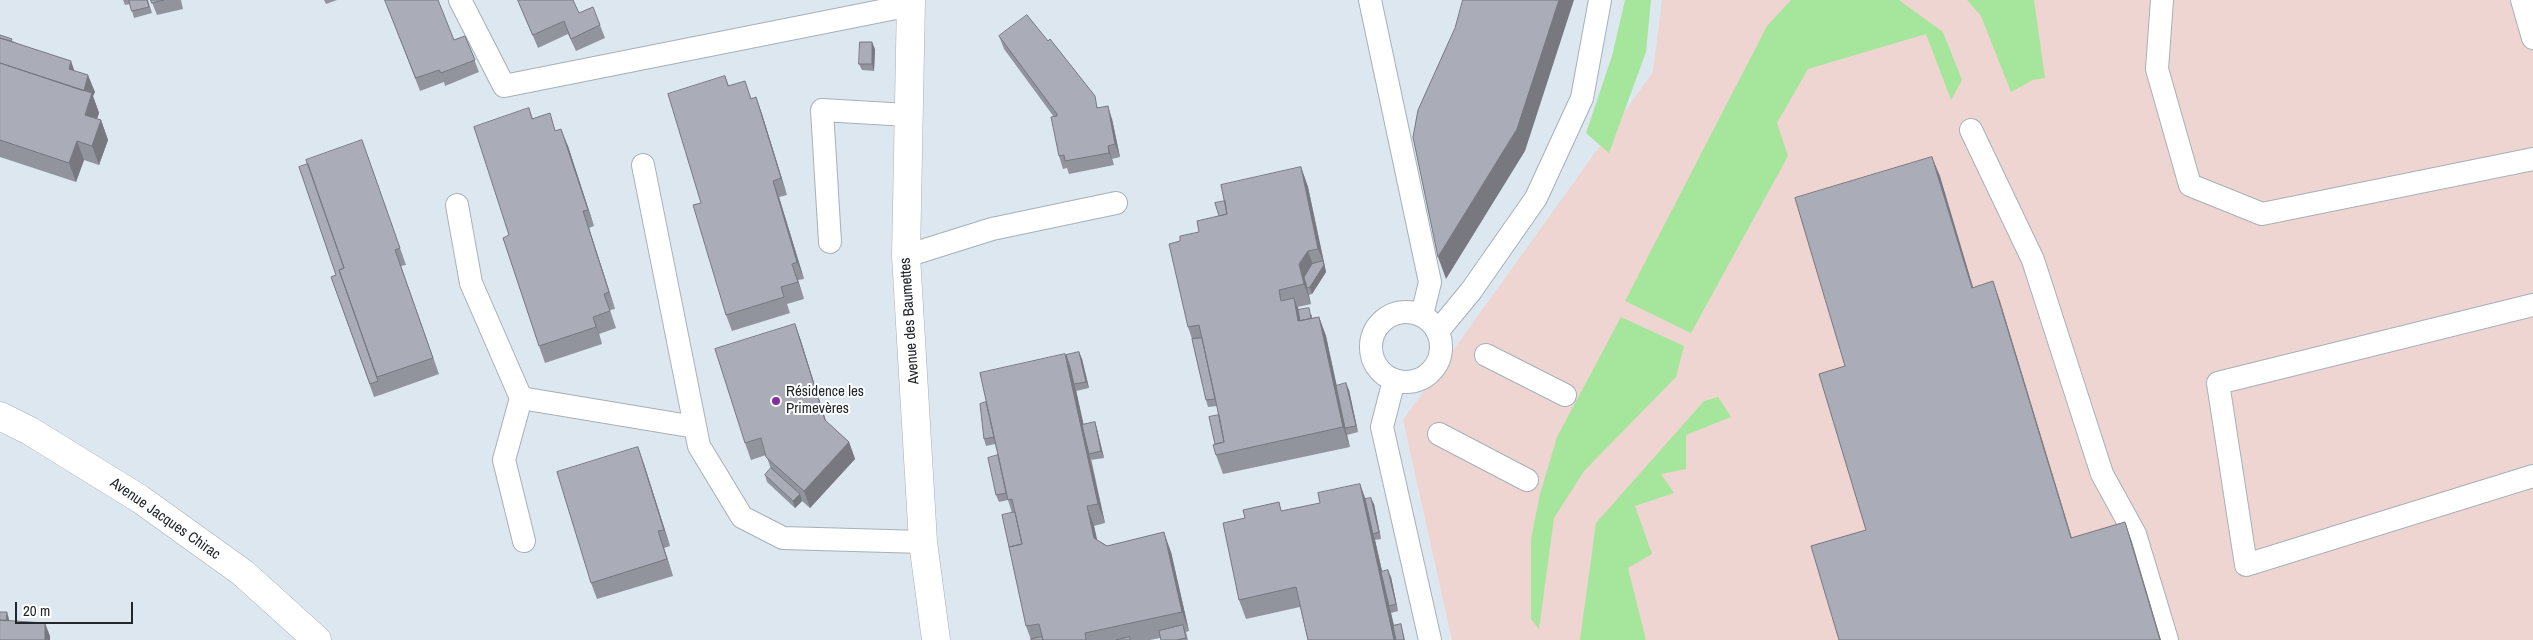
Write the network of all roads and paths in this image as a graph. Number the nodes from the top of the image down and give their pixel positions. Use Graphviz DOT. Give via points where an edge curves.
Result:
graph roads {
  1 [pos="460,0"];
  2 [pos="1370,0"];
  3 [pos="1600,0"];
  4 [pos="2162,0"];
  5 [pos="2522,0"];
  6 [pos="911,2"];
  7 [pos="2533,38"];
  8 [pos="908,115"];
  9 [pos="1971,130"];
  10 [pos="2533,159"];
  11 [pos="643,165"];
  12 [pos="1116,203"];
  13 [pos="457,205"];
  14 [pos="830,242"];
  15 [pos="906,256"];
  16 [pos="2533,305"];
  17 [pos="1422,315"];
  18 [pos="1438,331"];
  19 [pos="1486,355"];
  20 [pos="1394,380"];
  21 [pos="1565,396"];
  22 [pos="522,398"];
  23 [pos="0,416"];
  24 [pos="695,427"];
  25 [pos="1439,434"];
  26 [pos="2533,476"];
  27 [pos="1527,480"];
  28 [pos="524,541"];
  29 [pos="923,542"];
  30 [pos="317,640"];
  31 [pos="936,640"];
  32 [pos="1430,640"];
  33 [pos="2167,640"];
  1 -- 6 [label="lane" via="504,86"];
  2 -- 17 [label="lane" via="1430,282"];
  3 -- 18 [label="lane" via="1582,98 1536,198 1471,291"];
  4 -- 10 [label="lane" via="2158,69 2190,185 2262,214"];
  5 -- 7 [label="lane"];
  6 -- 8 [label="street, Avenue des Baumettes"];
  8 -- 14 [label="lane" via="822,110"];
  8 -- 15 [label="street, Avenue des Baumettes"];
  9 -- 33 [label="lane" via="2034,260 2102,474 2136,534"];
  11 -- 24 [label="lane"];
  12 -- 15 [label="lane" via="992,229"];
  13 -- 22 [label="lane" via="471,283"];
  15 -- 29 [label="street, Avenue des Baumettes"];
  16 -- 26 [label="lane" via="2218,383 2246,565"];
  17 -- 18 [label="lane"];
  17 -- 20 [label="lane" via="1405,311 1389,315 1373,332 1370,343 1375,365"];
  18 -- 20 [label="lane" via="1441,343 1436,366 1417,380"];
  19 -- 21 [label="lane"];
  20 -- 32 [label="lane" via="1382,427"];
  22 -- 24 [label="lane"];
  22 -- 28 [label="lane" via="504,460"];
  23 -- 30 [label="street, Avenue Jacques Chirac" via="140,498 243,574"];
  24 -- 29 [label="lane" via="699,446 742,517 783,538"];
  25 -- 27 [label="lane"];
  29 -- 31 [label="street, Avenue des Baumettes"];
}
